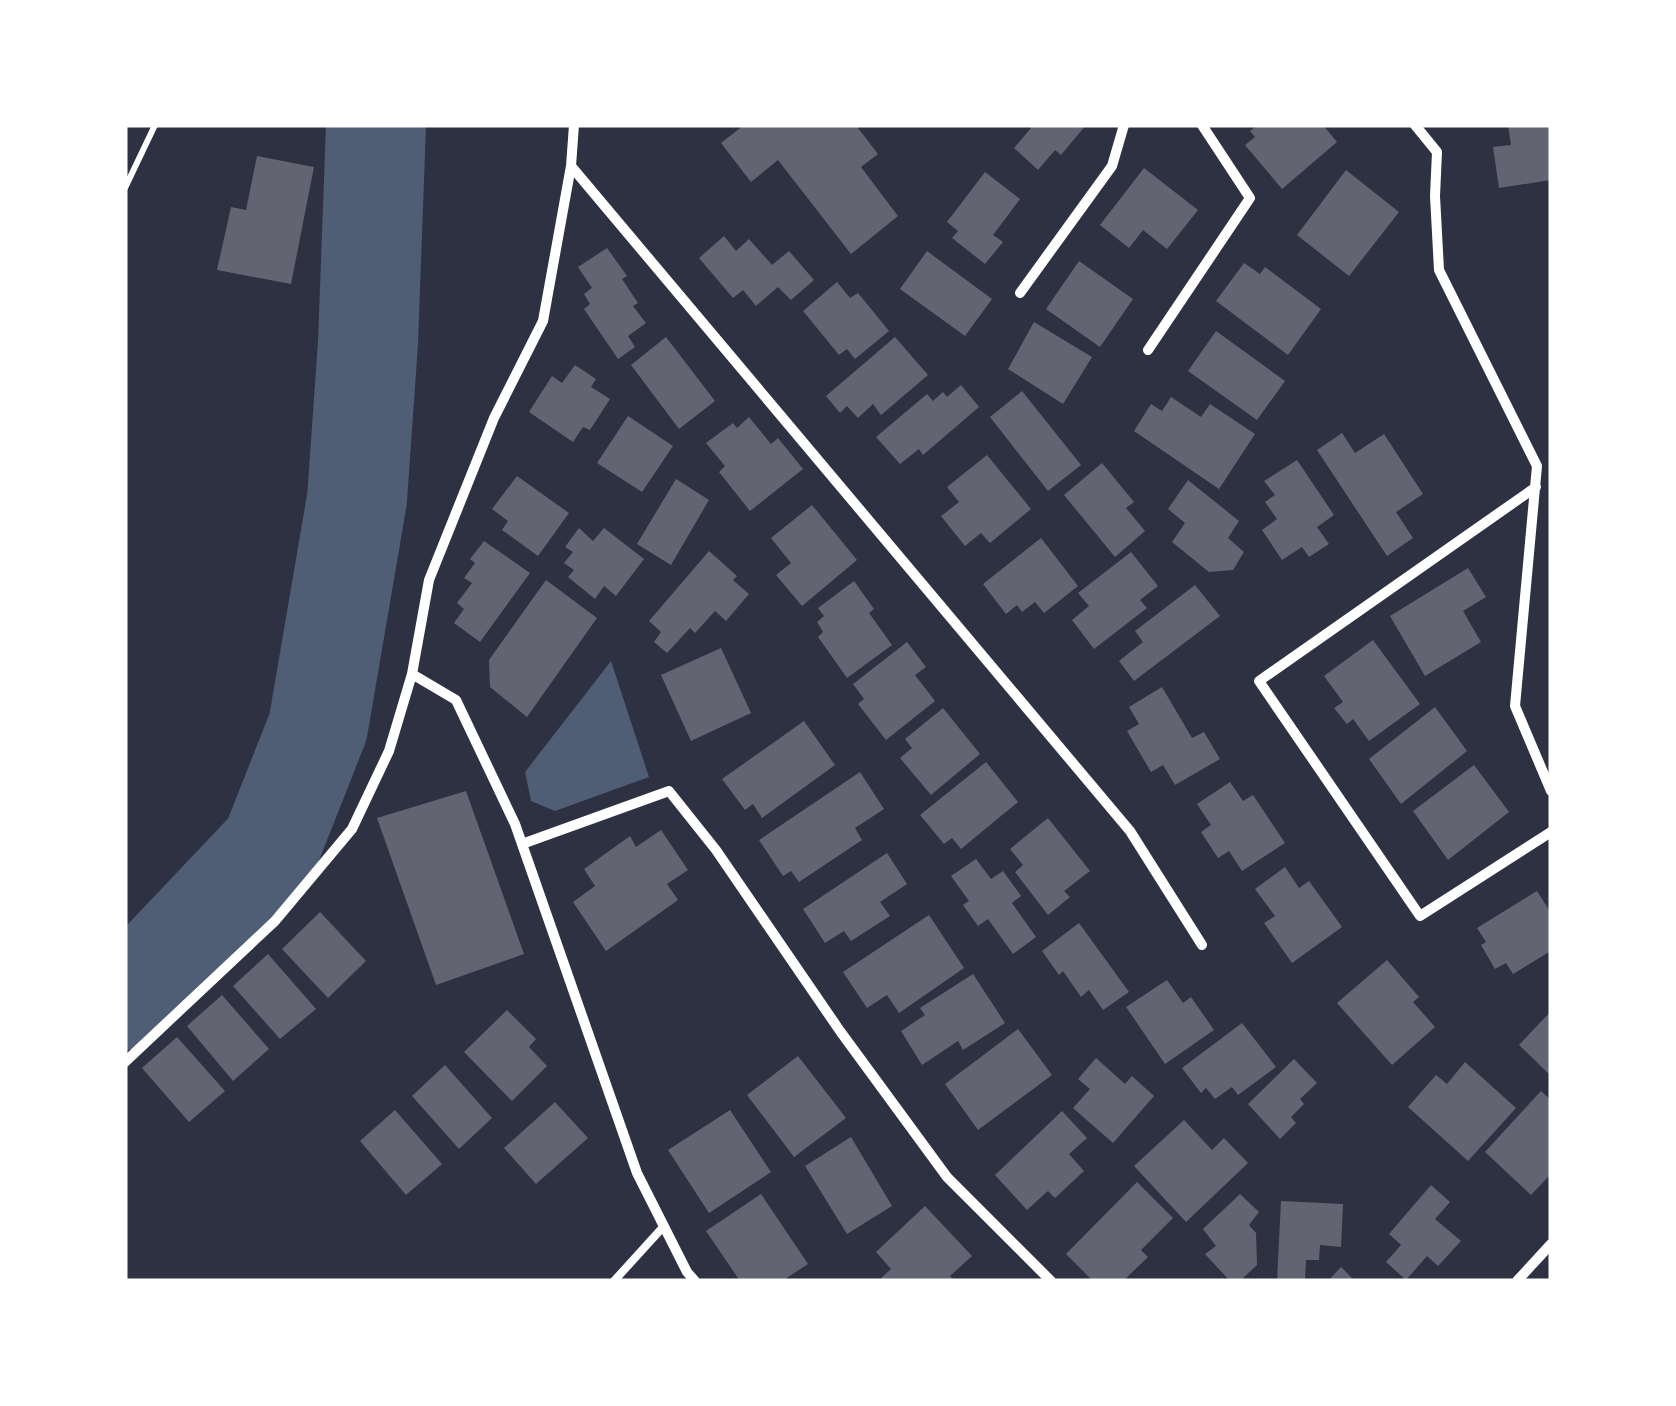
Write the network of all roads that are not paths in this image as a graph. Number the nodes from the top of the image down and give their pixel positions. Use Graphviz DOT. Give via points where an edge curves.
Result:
graph roads {
  1 [pos="574,125"];
  2 [pos="1124,125"];
  3 [pos="1202,125"];
  4 [pos="1415,125"];
  5 [pos="571,166"];
  6 [pos="1020,293"];
  7 [pos="1148,350"];
  8 [pos="1537,466"];
  9 [pos="1551,474"];
  10 [pos="1536,487"];
  11 [pos="412,674"];
  12 [pos="1551,791"];
  13 [pos="1551,832"];
  14 [pos="522,844"];
  15 [pos="1202,944"];
  16 [pos="125,1062"];
  17 [pos="664,1226"];
  18 [pos="1551,1244"];
  19 [pos="614,1281"];
  20 [pos="695,1281"];
  21 [pos="1051,1281"];
  22 [pos="1517,1281"];
  1 -- 5 [label="street"];
  2 -- 6 [label="street" via="1112,166"];
  3 -- 7 [label="street" via="1250,198"];
  4 -- 8 [label="street" via="1437,152 1439,270"];
  5 -- 11 [label="street" via="543,321 494,418 429,580"];
  5 -- 15 [label="street" via="1130,831"];
  8 -- 9 [label="street"];
  8 -- 10 [label="street"];
  10 -- 12 [label="street" via="1515,706"];
  10 -- 13 [label="street" via="1259,681 1420,916"];
  11 -- 14 [label="street" via="456,700"];
  11 -- 16 [label="street" via="388,751 352,829 274,921"];
  14 -- 17 [label="street" via="637,1173"];
  14 -- 21 [label="street" via="669,791 946,1177"];
  17 -- 19 [label="lane"];
  17 -- 20 [label="street"];
  18 -- 22 [label="street"];
}
